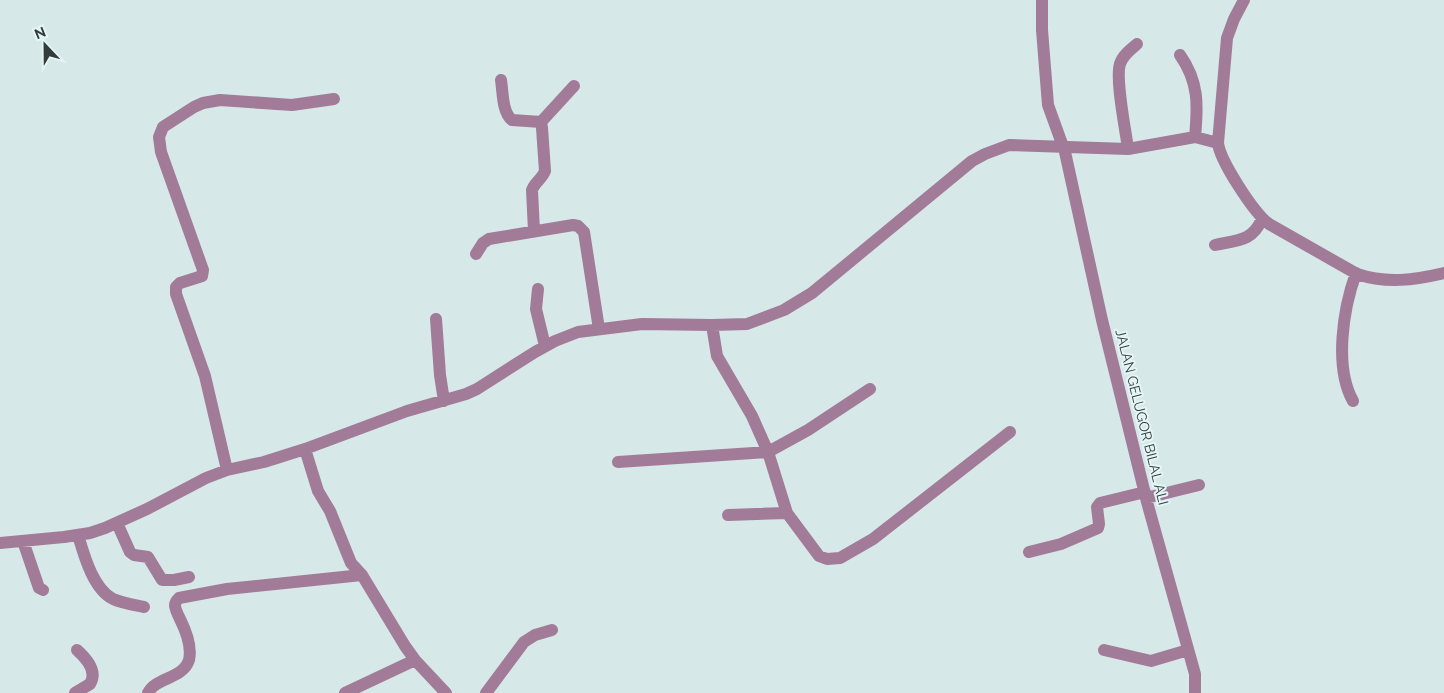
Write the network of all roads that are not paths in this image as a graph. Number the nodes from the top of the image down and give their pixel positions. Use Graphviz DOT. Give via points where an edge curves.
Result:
graph roads {
  1 [pos="1042,0"];
  2 [pos="1244,0"];
  3 [pos="1137,44"];
  4 [pos="1180,55"];
  5 [pos="501,80"];
  6 [pos="574,86"];
  7 [pos="334,99"];
  8 [pos="541,122"];
  9 [pos="1195,137"];
  10 [pos="1218,143"];
  11 [pos="1060,146"];
  12 [pos="1128,149"];
  13 [pos="1262,219"];
  14 [pos="534,231"];
  15 [pos="1215,245"];
  16 [pos="476,254"];
  17 [pos="1356,273"];
  18 [pos="1444,273"];
  19 [pos="538,289"];
  20 [pos="436,319"];
  21 [pos="712,325"];
  22 [pos="599,329"];
  23 [pos="545,346"];
  24 [pos="870,389"];
  25 [pos="444,401"];
  26 [pos="1353,402"];
  27 [pos="1010,432"];
  28 [pos="305,450"];
  29 [pos="768,452"];
  30 [pos="618,462"];
  31 [pos="226,470"];
  32 [pos="1199,485"];
  33 [pos="1145,494"];
  34 [pos="787,513"];
  35 [pos="728,515"];
  36 [pos="117,523"];
  37 [pos="78,535"];
  38 [pos="23,541"];
  39 [pos="0,543"];
  40 [pos="1029,552"];
  41 [pos="362,575"];
  42 [pos="189,577"];
  43 [pos="43,590"];
  44 [pos="144,607"];
  45 [pos="552,630"];
  46 [pos="77,650"];
  47 [pos="1104,650"];
  48 [pos="1186,651"];
  49 [pos="415,660"];
  50 [pos="75,693"];
  51 [pos="148,693"];
  52 [pos="345,693"];
  53 [pos="446,693"];
  54 [pos="486,693"];
  55 [pos="1195,693"];
  1 -- 11 [label="street, JALAN GELUGOR BILAL ALI" via="1048,104"];
  2 -- 10 [label="street" via="1227,38"];
  3 -- 12 [label="street" via="1119,65"];
  4 -- 9 [label="street" via="1192,73 1195,86"];
  5 -- 8 [label="street" via="508,117"];
  6 -- 8 [label="street"];
  7 -- 31 [label="street" via="292,105 211,101 194,107 160,132 169,176 204,270 199,277 180,283 176,294 205,376"];
  8 -- 14 [label="street" via="545,171 532,190"];
  9 -- 10 [label="street"];
  9 -- 12 [label="street"];
  10 -- 13 [label="street" via="1221,155"];
  11 -- 12 [label="street"];
  11 -- 21 [label="street" via="1009,145 985,154 972,161 812,293 784,310 747,324"];
  11 -- 33 [label="street, JALAN GELUGOR BILAL ALI"];
  13 -- 15 [label="street" via="1253,234"];
  13 -- 17 [label="street"];
  14 -- 16 [label="street" via="489,239"];
  14 -- 22 [label="street" via="572,225 584,232"];
  17 -- 18 [label="street" via="1385,281 1415,280"];
  17 -- 26 [label="street" via="1349,294 1343,346 1344,380"];
  19 -- 23 [label="street" via="536,309"];
  20 -- 25 [label="street"];
  21 -- 22 [label="street" via="642,324"];
  21 -- 29 [label="street" via="717,356 748,405"];
  22 -- 23 [label="street" via="578,332"];
  23 -- 25 [label="street" via="477,389"];
  24 -- 29 [label="street"];
  25 -- 28 [label="street" via="407,411"];
  27 -- 34 [label="street" via="886,530 840,558 819,556"];
  28 -- 31 [label="street"];
  28 -- 41 [label="street" via="318,491 330,511 351,563"];
  29 -- 30 [label="street"];
  29 -- 34 [label="street"];
  31 -- 36 [label="street" via="189,485"];
  32 -- 33 [label="street"];
  33 -- 40 [label="street" via="1102,502 1096,507 1098,528 1061,544"];
  33 -- 48 [label="street, JALAN GELUGOR BILAL ALI"];
  34 -- 35 [label="street"];
  36 -- 37 [label="street"];
  36 -- 42 [label="street" via="130,552 148,557 162,580"];
  37 -- 38 [label="street"];
  37 -- 44 [label="street" via="90,573 106,593 113,599"];
  38 -- 39 [label="street"];
  38 -- 43 [label="street" via="39,588"];
  41 -- 49 [label="street"];
  41 -- 51 [label="street" via="228,589 179,598 175,608 187,636 190,658 180,672"];
  45 -- 54 [label="street" via="524,642"];
  46 -- 50 [label="street" via="87,659 93,676 90,684"];
  47 -- 48 [label="street" via="1150,661"];
  48 -- 55 [label="street, JALAN GELUGOR BILAL ALI" via="1194,674"];
  49 -- 52 [label="street"];
  49 -- 53 [label="street"];
}
